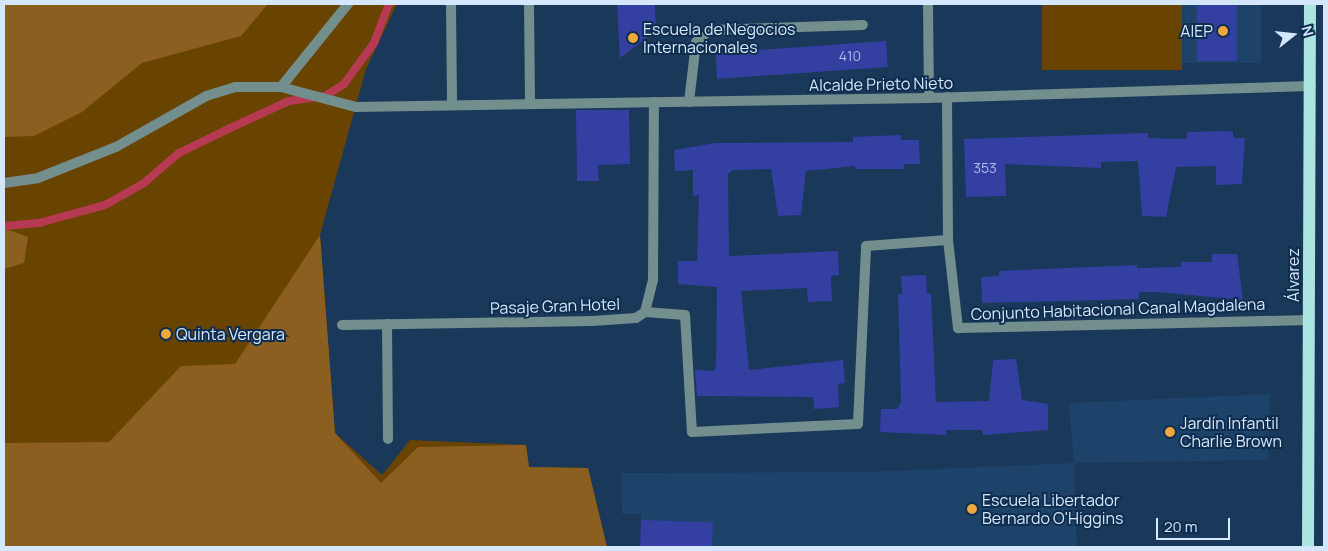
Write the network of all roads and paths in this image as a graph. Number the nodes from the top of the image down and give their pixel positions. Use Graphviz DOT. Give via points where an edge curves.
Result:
graph roads {
  1 [pos="348,4"];
  2 [pos="451,4"];
  3 [pos="529,4"];
  4 [pos="928,4"];
  5 [pos="1310,4"];
  6 [pos="863,26"];
  7 [pos="1311,86"];
  8 [pos="281,87"];
  9 [pos="947,97"];
  10 [pos="929,98"];
  11 [pos="530,102"];
  12 [pos="654,102"];
  13 [pos="689,102"];
  14 [pos="452,104"];
  15 [pos="4,183"];
  16 [pos="948,240"];
  17 [pos="646,312"];
  18 [pos="1309,320"];
  19 [pos="386,324"];
  20 [pos="342,325"];
  21 [pos="388,438"];
  22 [pos="1308,547"];
  1 -- 8 [label="street"];
  2 -- 14 [label="street"];
  3 -- 11 [label="street"];
  4 -- 10 [label="street"];
  5 -- 7 [label="main road, Álvarez"];
  6 -- 13 [label="street" via="710,30 696,42"];
  7 -- 9 [label="street, Alcalde Prieto Nieto"];
  7 -- 18 [label="main road, Álvarez"];
  8 -- 14 [label="street, Alcalde Prieto Nieto" via="330,103 356,107"];
  8 -- 15 [label="street, Alcalde Prieto Nieto" via="235,87 206,96 116,148 38,178"];
  9 -- 10 [label="street, Alcalde Prieto Nieto"];
  9 -- 16 [label="street, Conjunto Habitacional Canal Magdalena"];
  10 -- 13 [label="street, Alcalde Prieto Nieto"];
  11 -- 12 [label="street, Alcalde Prieto Nieto"];
  11 -- 14 [label="street, Alcalde Prieto Nieto"];
  12 -- 13 [label="street, Alcalde Prieto Nieto"];
  12 -- 17 [label="street" via="653,280"];
  16 -- 17 [label="street" via="866,246 858,424 692,432 685,315"];
  16 -- 18 [label="street, Conjunto Habitacional Canal Magdalena" via="958,328"];
  17 -- 19 [label="street, Pasaje Gran Hotel" via="636,318 592,321"];
  18 -- 22 [label="main road, Álvarez"];
  19 -- 20 [label="street, Pasaje Gran Hotel"];
  19 -- 21 [label="street"];
}
